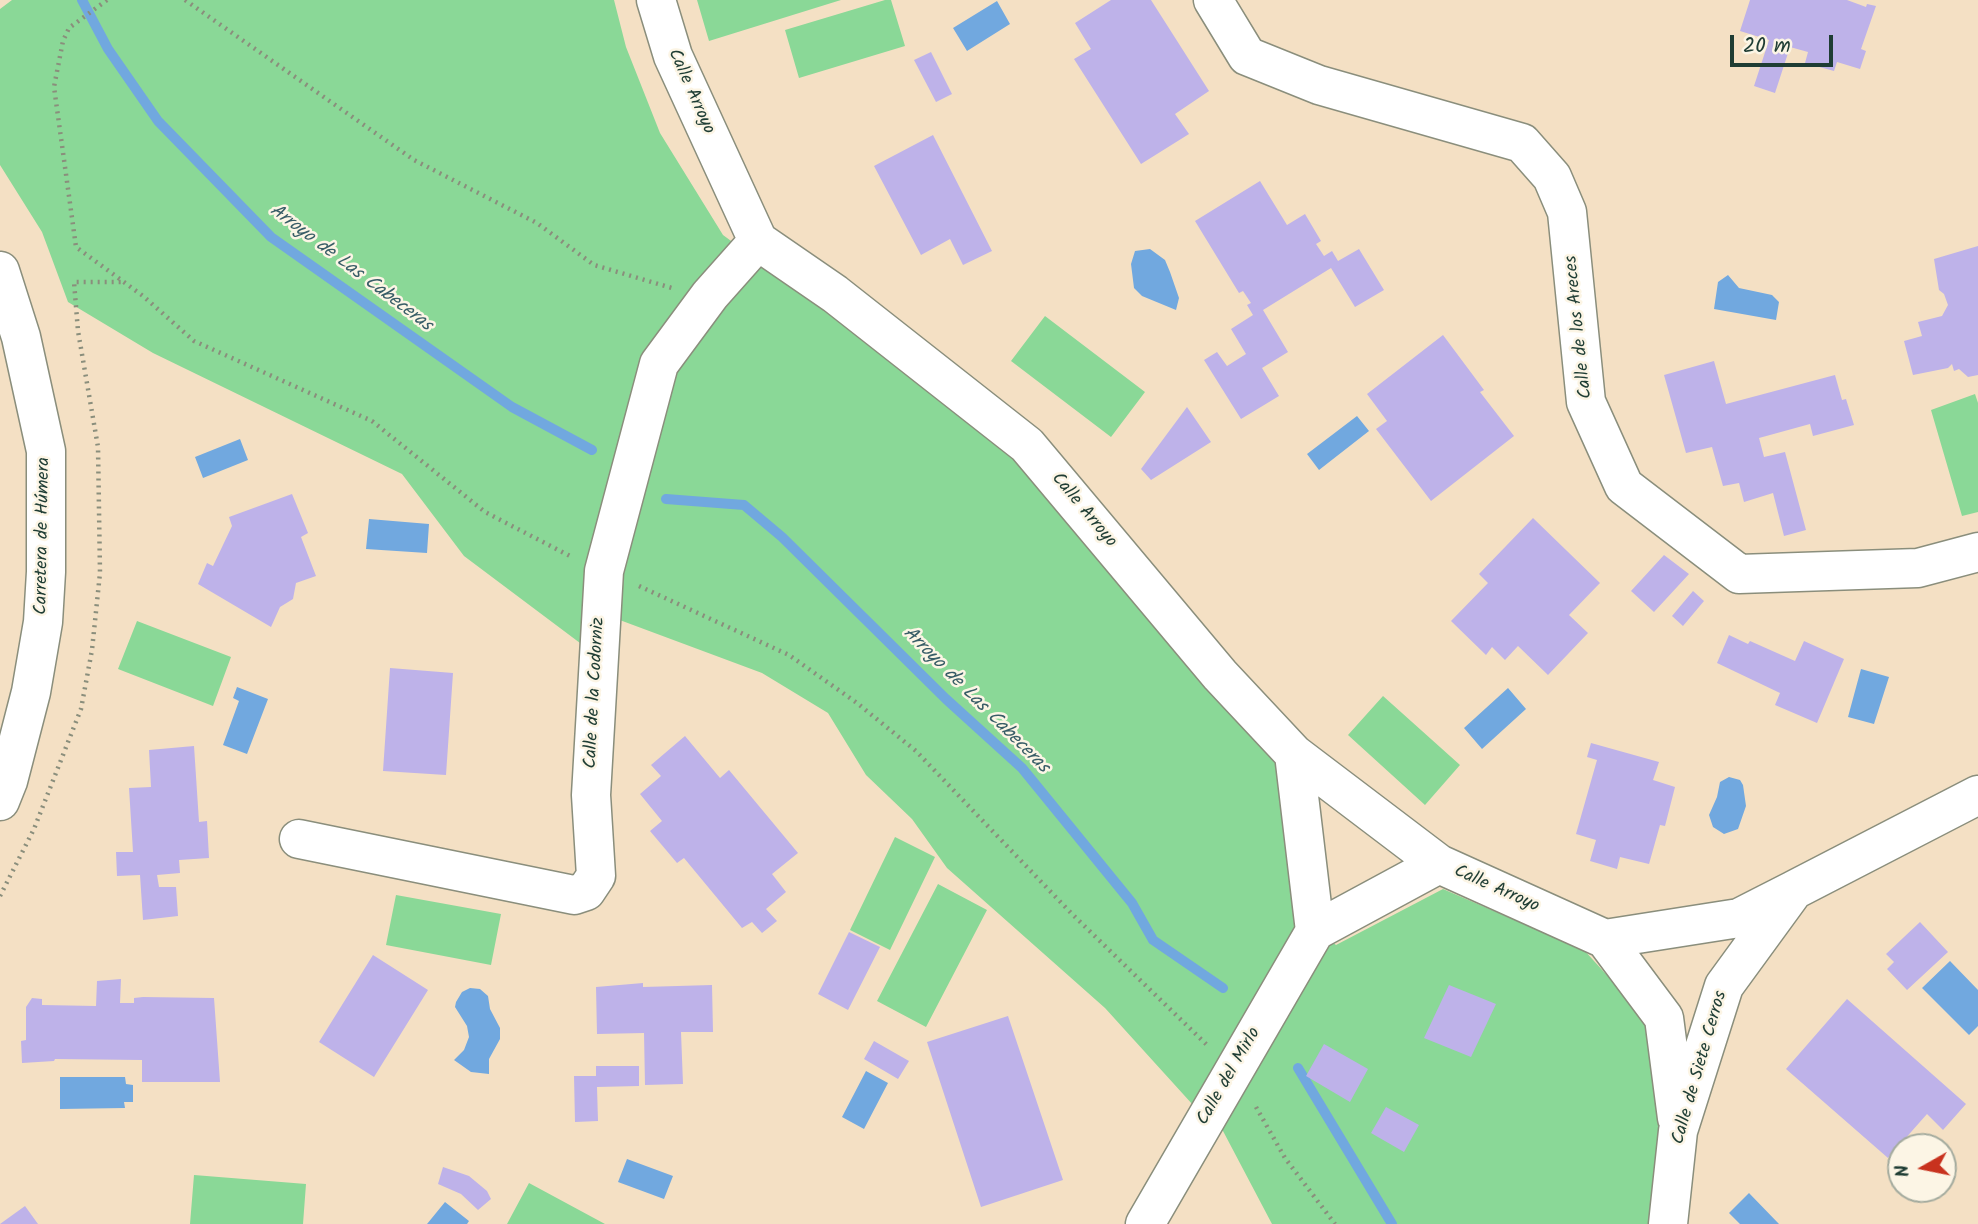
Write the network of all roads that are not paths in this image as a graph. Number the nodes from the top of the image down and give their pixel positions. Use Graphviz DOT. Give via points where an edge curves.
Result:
graph roads {
  1 [pos="656,0"];
  2 [pos="1213,0"];
  3 [pos="758,241"];
  4 [pos="0,271"];
  5 [pos="1978,552"];
  6 [pos="1294,754"];
  7 [pos="1978,795"];
  8 [pos="0,801"];
  9 [pos="299,839"];
  10 [pos="1439,864"];
  11 [pos="1794,890"];
  12 [pos="1315,931"];
  13 [pos="1605,939"];
  14 [pos="1678,1131"];
  15 [pos="1145,1224"];
  16 [pos="1668,1224"];
  1 -- 3 [label="street, Calle Arroyo" via="673,56"];
  2 -- 5 [label="street, Calle de los Areces" via="1248,56 1319,85 1522,143 1552,177 1567,212 1586,402 1624,486 1739,574 1918,568"];
  3 -- 6 [label="street, Calle Arroyo" via="835,294 1027,444 1220,675"];
  3 -- 9 [label="street, Calle de la Codorniz" via="659,364 604,570 591,795 596,876 586,891 574,895"];
  4 -- 8 [label="street, Carretera de Húmera" via="21,337 46,451 46,572 31,692"];
  6 -- 10 [label="street, Calle Arroyo"];
  6 -- 12 [label="street"];
  7 -- 11 [label="street, Calle de Siete Cerros"];
  10 -- 12 [label="street"];
  10 -- 13 [label="street, Calle Arroyo"];
  11 -- 13 [label="street" via="1739,918"];
  11 -- 14 [label="street, Calle de Siete Cerros" via="1724,986"];
  12 -- 15 [label="street, Calle del Mirlo"];
  13 -- 14 [label="street, Calle Arroyo" via="1664,1018"];
  14 -- 16 [label="street, Calle de Siete Cerros"];
}
